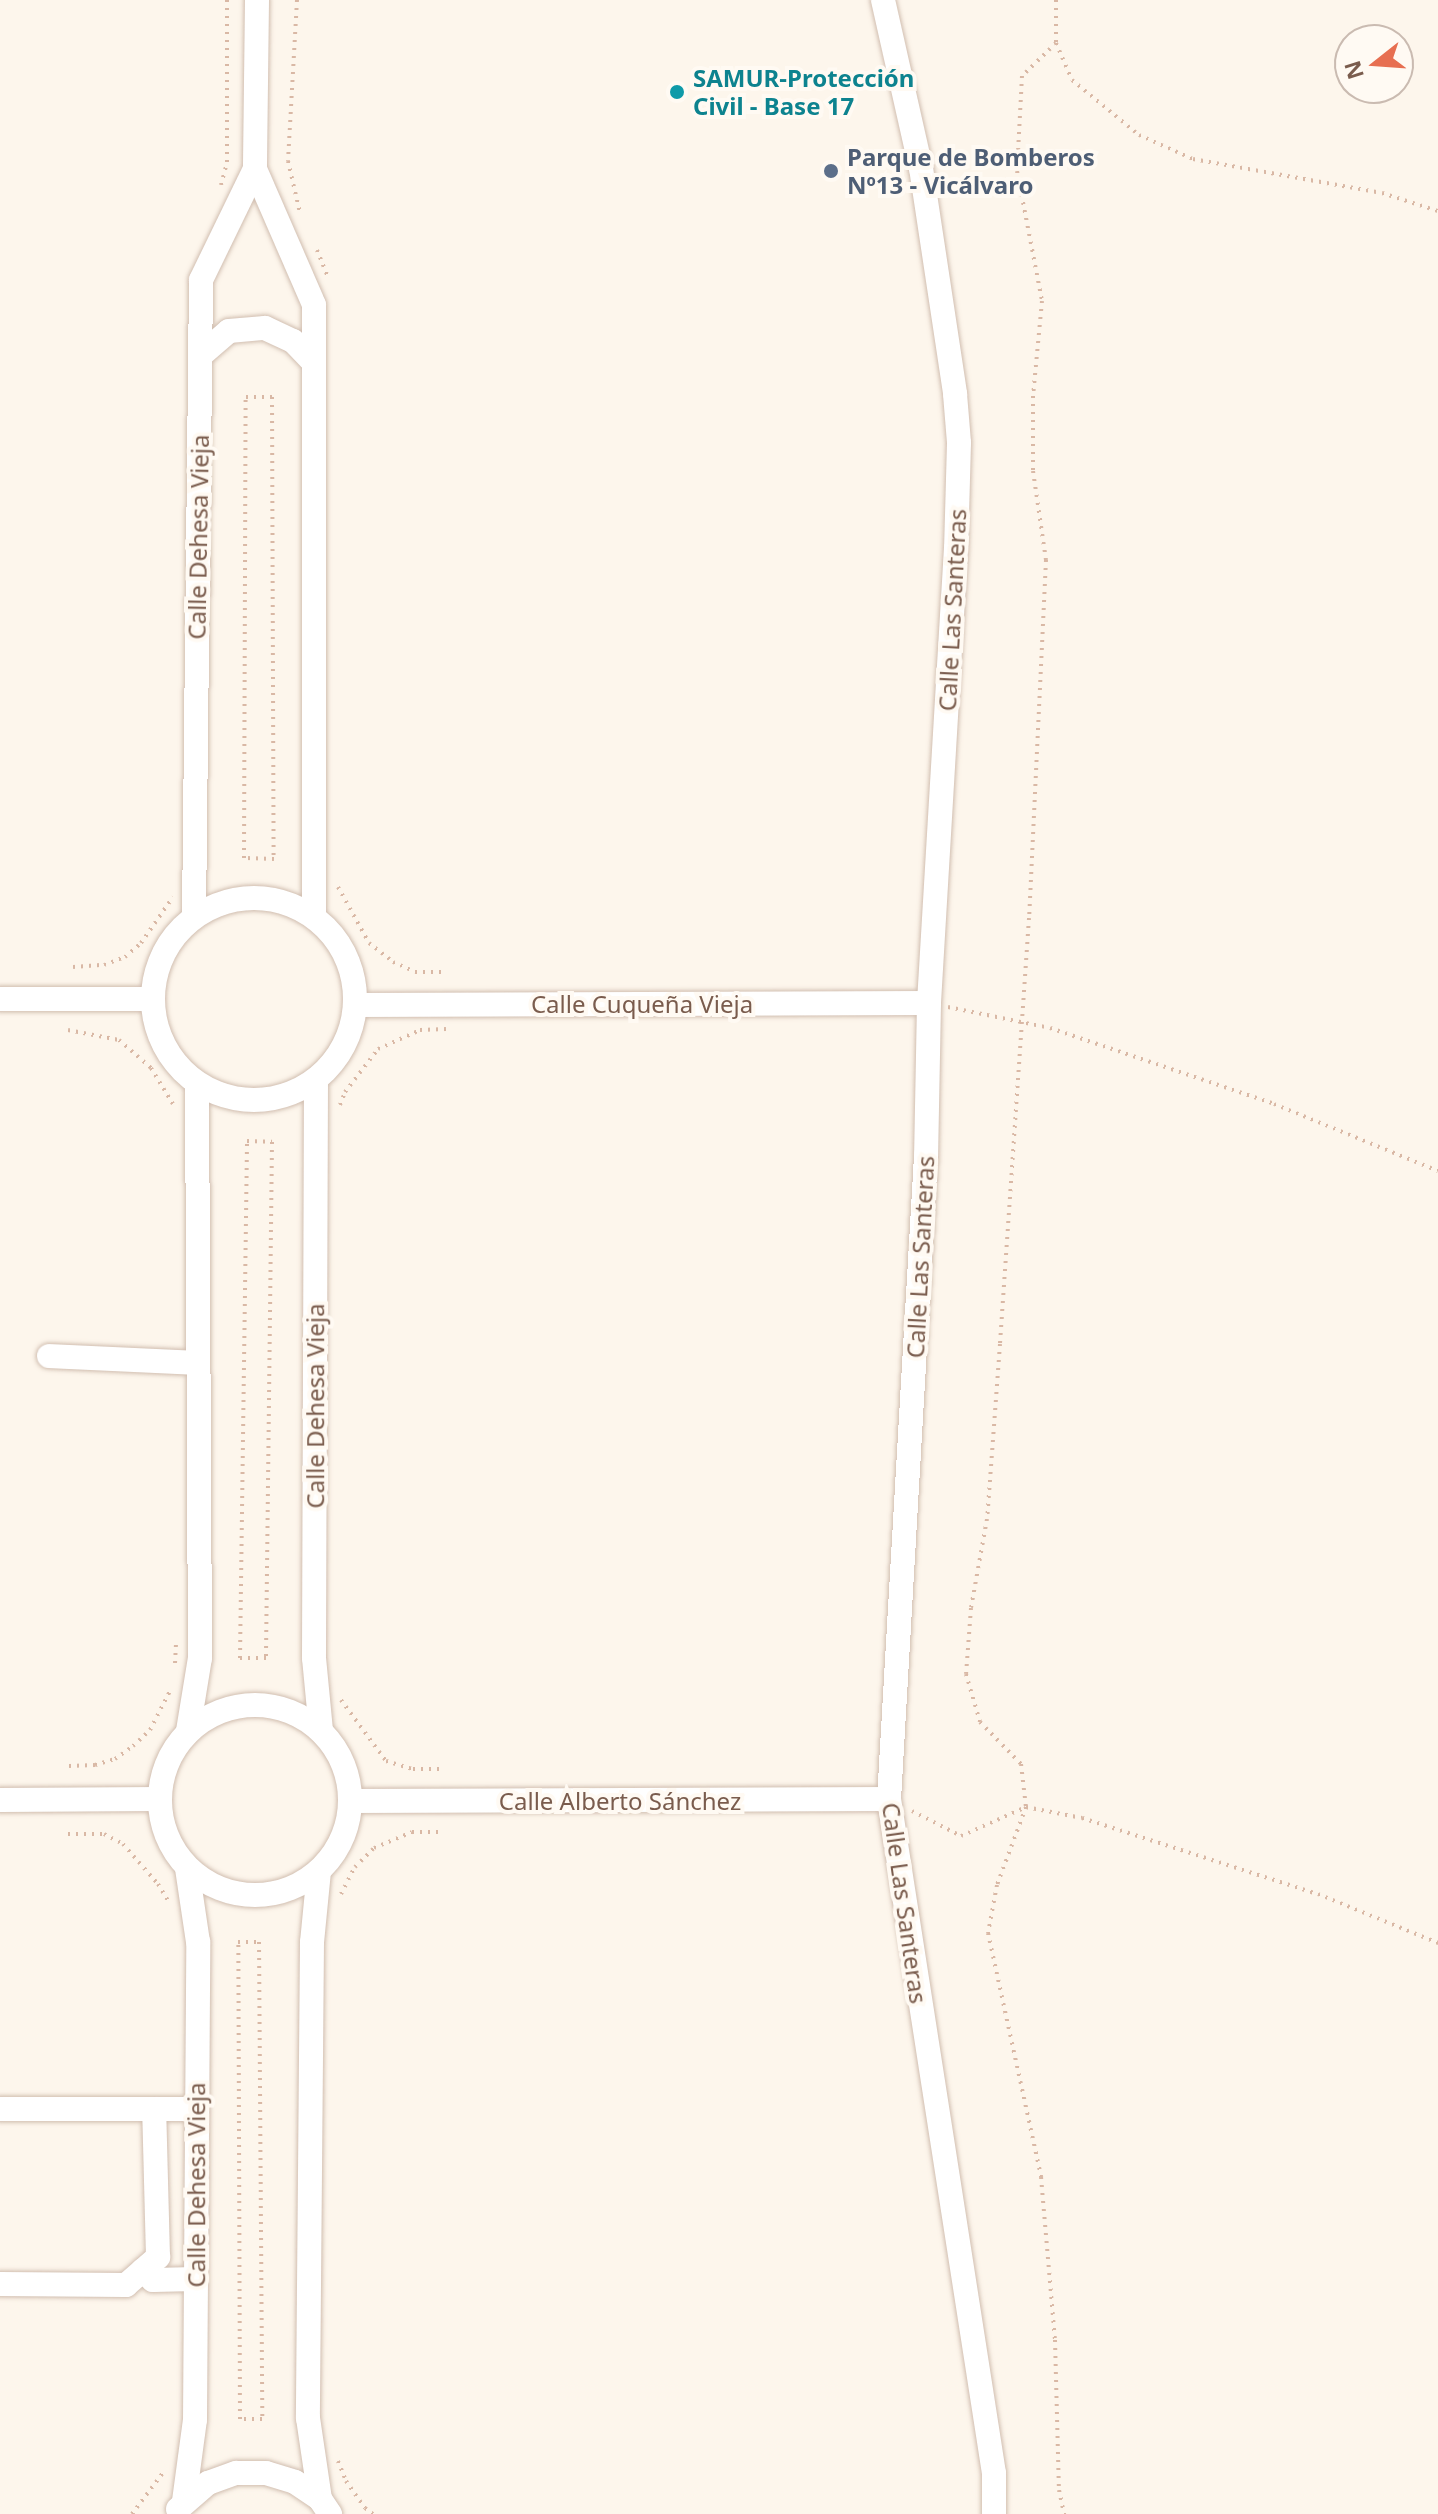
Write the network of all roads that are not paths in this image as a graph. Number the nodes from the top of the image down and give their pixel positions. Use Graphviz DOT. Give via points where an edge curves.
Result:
graph roads {
  1 [pos="257,0"];
  2 [pos="875,2"];
  3 [pos="255,169"];
  4 [pos="200,356"];
  5 [pos="313,362"];
  6 [pos="194,917"];
  7 [pos="314,917"];
  8 [pos="0,999"];
  9 [pos="152,999"];
  10 [pos="929,1003"];
  11 [pos="356,1005"];
  12 [pos="316,1080"];
  13 [pos="197,1084"];
  14 [pos="49,1356"];
  15 [pos="198,1363"];
  16 [pos="188,1731"];
  17 [pos="321,1731"];
  18 [pos="159,1799"];
  19 [pos="889,1799"];
  20 [pos="0,1800"];
  21 [pos="350,1801"];
  22 [pos="187,1868"];
  23 [pos="319,1871"];
  24 [pos="0,2109"];
  25 [pos="154,2109"];
  26 [pos="197,2109"];
  27 [pos="143,2270"];
  28 [pos="196,2279"];
  29 [pos="0,2284"];
  30 [pos="325,2506"];
  31 [pos="179,2508"];
  32 [pos="994,2514"];
  1 -- 3 [label="street, Calle Dehesa Vieja"];
  2 -- 10 [label="street, Calle Las Santeras" via="921,168 959,443"];
  3 -- 4 [label="street, Calle Dehesa Vieja" via="201,280"];
  3 -- 5 [label="street, Calle Dehesa Vieja" via="314,305"];
  4 -- 5 [label="street" via="229,331 265,328 293,341"];
  4 -- 6 [label="street, Calle Dehesa Vieja"];
  5 -- 7 [label="street, Calle Dehesa Vieja"];
  6 -- 7 [label="street" via="222,902 254,897 285,903"];
  6 -- 9 [label="street" via="171,939 157,967"];
  7 -- 11 [label="street" via="337,941 352,972"];
  8 -- 9 [label="street"];
  9 -- 13 [label="street" via="157,1032 173,1061"];
  10 -- 11 [label="street, Calle Cuqueña Vieja"];
  10 -- 19 [label="street, Calle Las Santeras" via="926,1156"];
  11 -- 12 [label="street" via="337,1059"];
  12 -- 13 [label="street" via="289,1095 257,1101 226,1097"];
  12 -- 17 [label="street, Calle Dehesa Vieja" via="314,1658"];
  13 -- 15 [label="street"];
  14 -- 15 [label="street"];
  15 -- 16 [label="street" via="200,1658"];
  16 -- 17 [label="street" via="212,1714 239,1705 269,1705 297,1714"];
  16 -- 18 [label="street" via="172,1751"];
  17 -- 21 [label="street" via="347,1775"];
  18 -- 20 [label="street"];
  18 -- 22 [label="street" via="167,1836"];
  19 -- 21 [label="street, Calle Alberto Sánchez"];
  19 -- 32 [label="street, Calle Las Santeras" via="994,2473"];
  21 -- 23 [label="street" via="336,1851"];
  22 -- 23 [label="street" via="211,1885 238,1894 267,1895 295,1887"];
  22 -- 26 [label="street, Calle Dehesa Vieja" via="198,1942"];
  23 -- 30 [label="street" via="312,1942 308,2418"];
  24 -- 25 [label="street"];
  25 -- 26 [label="street"];
  25 -- 27 [label="street" via="158,2257"];
  26 -- 28 [label="street, Calle Dehesa Vieja"];
  27 -- 28 [label="street" via="153,2280"];
  27 -- 29 [label="street" via="126,2285"];
  28 -- 31 [label="street, Calle Dehesa Vieja" via="195,2420"];
  30 -- 31 [label="street" via="295,2482 266,2473 236,2473 208,2483"];
}
